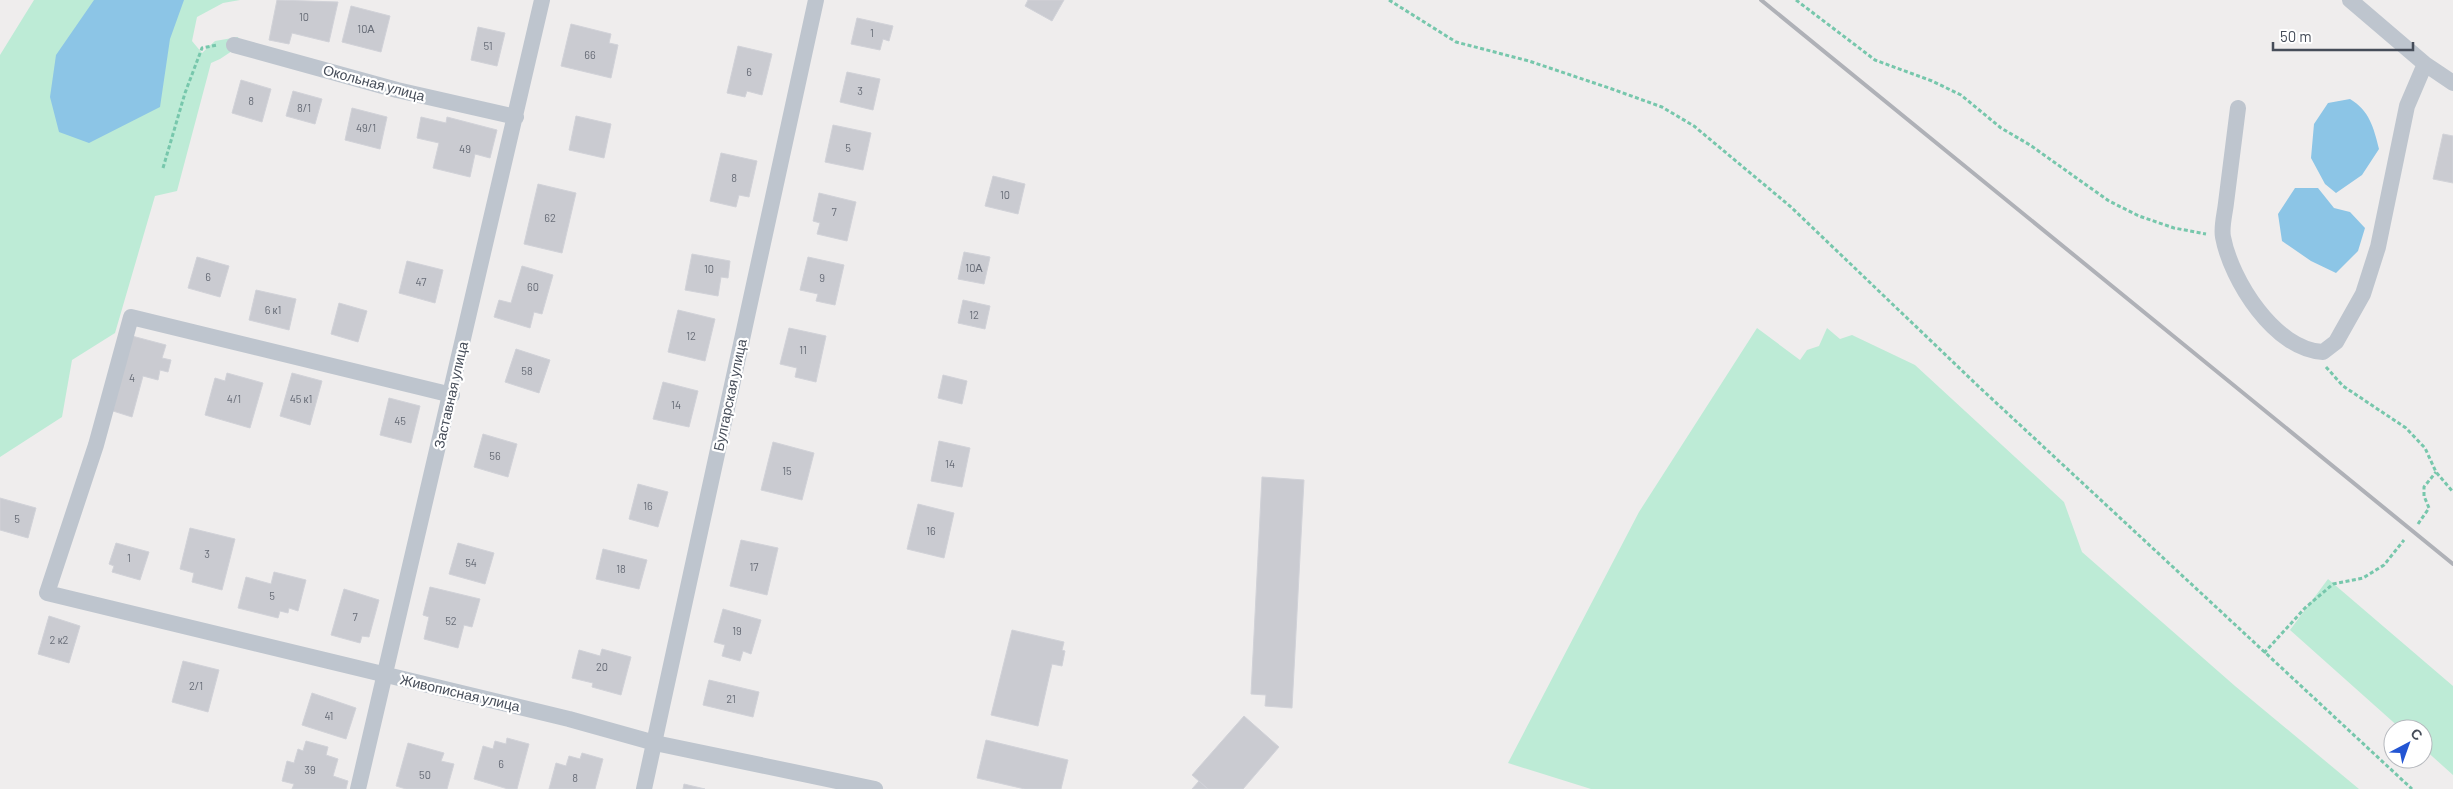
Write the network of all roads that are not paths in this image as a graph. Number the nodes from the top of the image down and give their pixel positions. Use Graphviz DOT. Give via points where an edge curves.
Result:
graph roads {
  1 [pos="542,0"];
  2 [pos="816,0"];
  3 [pos="2350,0"];
  4 [pos="234,45"];
  5 [pos="2426,64"];
  6 [pos="2453,83"];
  7 [pos="2238,108"];
  8 [pos="516,116"];
  9 [pos="452,395"];
  10 [pos="385,676"];
  11 [pos="655,743"];
  12 [pos="358,789"];
  13 [pos="644,789"];
  14 [pos="875,789"];
  1 -- 8 [label="street, Заставная улица"];
  2 -- 11 [label="street, Булгарская улица"];
  3 -- 5 [label="street"];
  4 -- 8 [label="street, Окольная улица" via="397,90"];
  5 -- 6 [label="street"];
  5 -- 7 [label="street" via="2407,106 2378,248 2363,294 2336,342 2323,352 2312,352 2288,340 2262,315 2236,277 2222,236"];
  8 -- 9 [label="street, Заставная улица"];
  9 -- 10 [label="street, Заставная улица"];
  9 -- 10 [label="street, Живописная улица" via="131,317 96,445 47,593"];
  10 -- 11 [label="street, Живописная улица"];
  10 -- 12 [label="street, Заставная улица"];
  11 -- 13 [label="street, Булгарская улица"];
  11 -- 14 [label="street, Живописная улица"];
}
